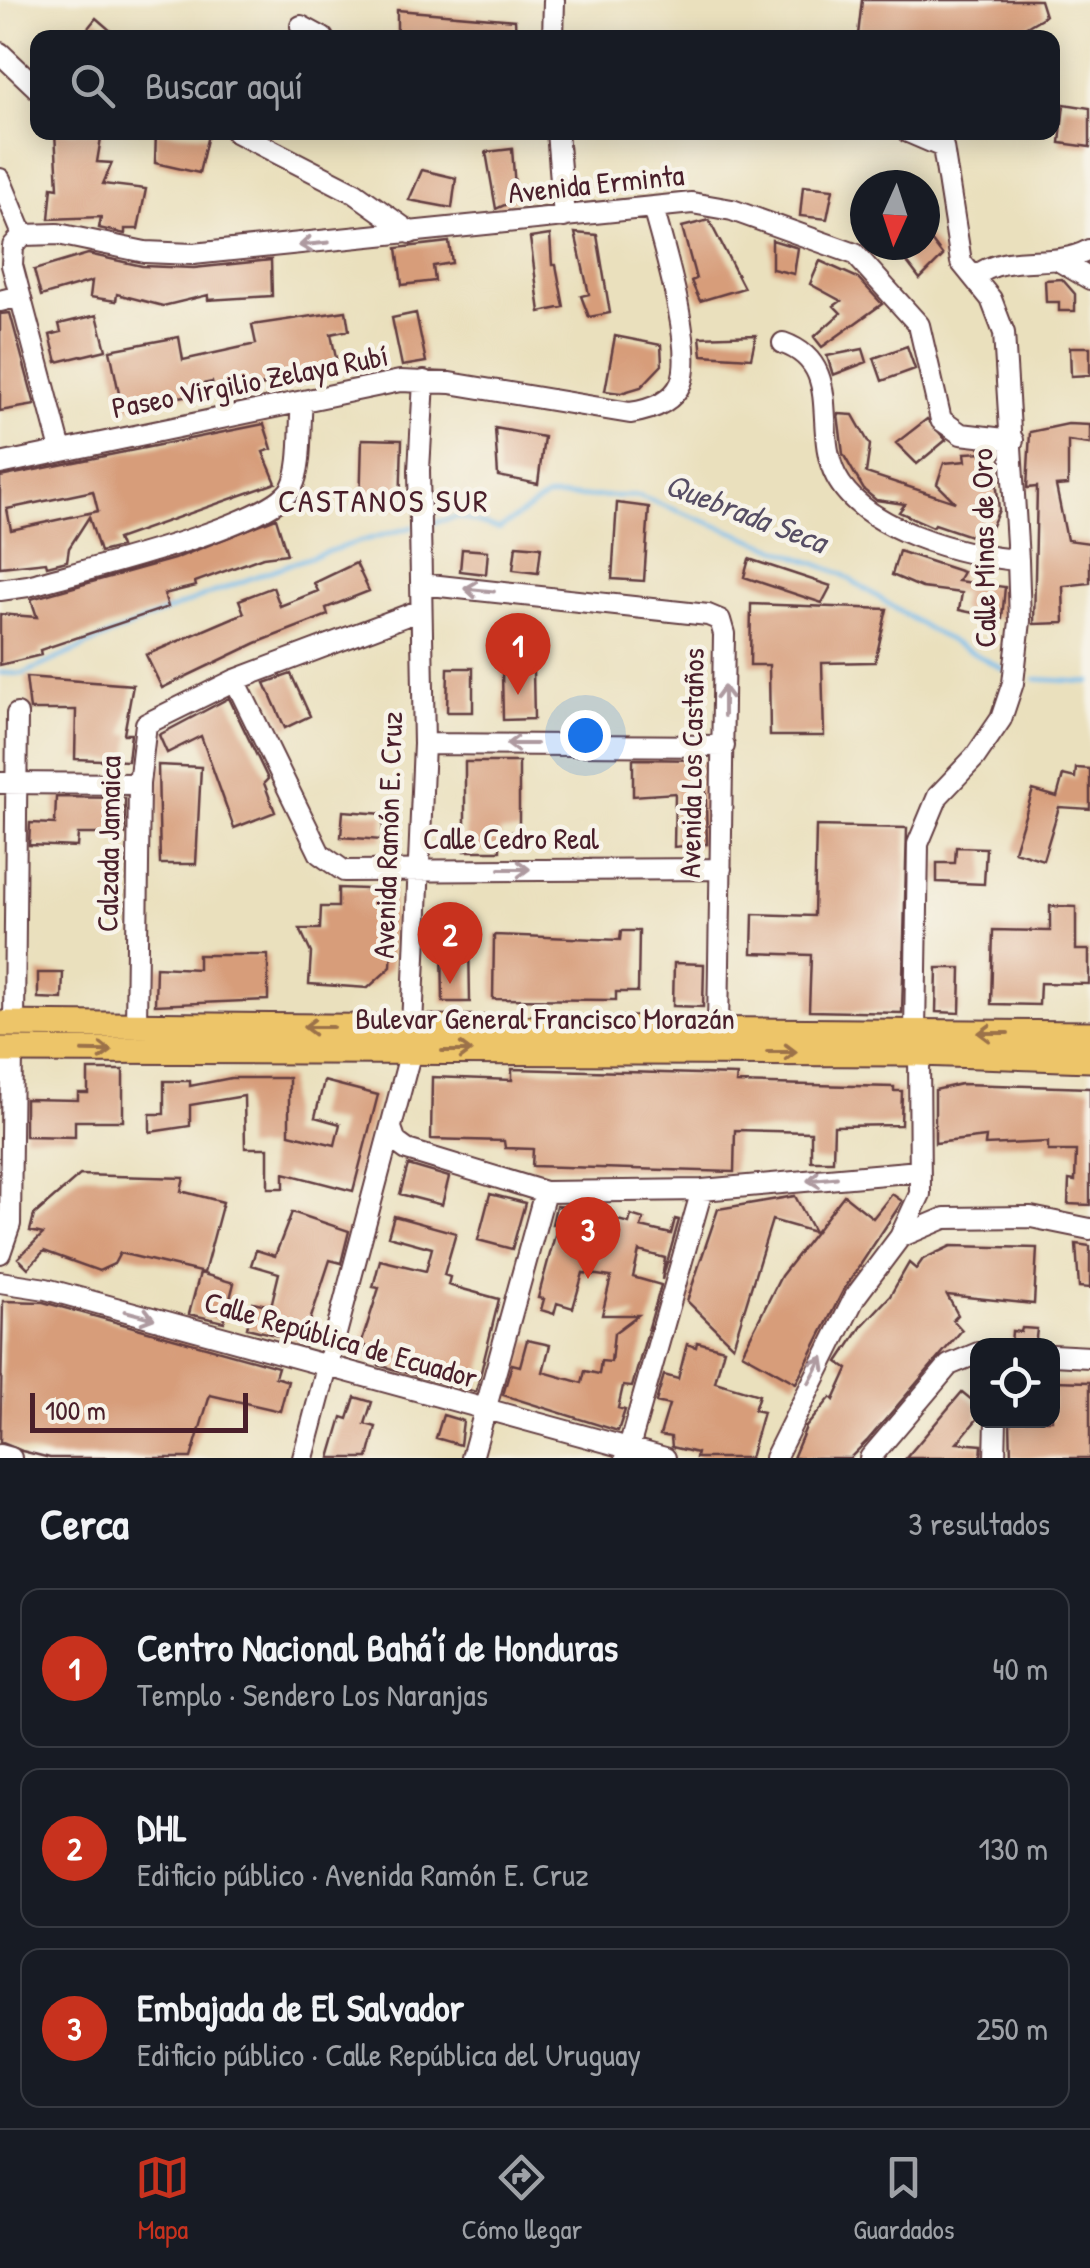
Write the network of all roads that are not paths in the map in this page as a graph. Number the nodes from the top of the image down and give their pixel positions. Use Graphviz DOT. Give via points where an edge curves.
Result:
graph roads {
  1 [pos="554,0"];
  2 [pos="300,26"];
  3 [pos="308,30"];
  4 [pos="553,30"];
  5 [pos="0,53"];
  6 [pos="30,81"];
  7 [pos="251,140"];
  8 [pos="559,140"];
  9 [pos="928,140"];
  10 [pos="0,179"];
  11 [pos="367,200"];
  12 [pos="653,208"];
  13 [pos="564,218"];
  14 [pos="411,234"];
  15 [pos="23,235"];
  16 [pos="364,239"];
  17 [pos="1090,250"];
  18 [pos="1061,262"];
  19 [pos="974,277"];
  20 [pos="1090,277"];
  21 [pos="10,299"];
  22 [pos="784,344"];
  23 [pos="424,381"];
  24 [pos="302,403"];
  25 [pos="1013,440"];
  26 [pos="62,450"];
  27 [pos="0,464"];
  28 [pos="1018,560"];
  29 [pos="421,584"];
  30 [pos="0,590"];
  31 [pos="421,610"];
  32 [pos="235,680"];
  33 [pos="17,714"];
  34 [pos="424,744"];
  35 [pos="724,746"];
  36 [pos="8,783"];
  37 [pos="139,784"];
  38 [pos="418,869"];
  39 [pos="721,869"];
  40 [pos="7,1024"];
  41 [pos="136,1026"];
  42 [pos="718,1030"];
  43 [pos="1090,1034"];
  44 [pos="410,1039"];
  45 [pos="917,1042"];
  46 [pos="6,1050"];
  47 [pos="1090,1059"];
  48 [pos="391,1128"];
  49 [pos="919,1172"];
  50 [pos="702,1190"];
  51 [pos="546,1192"];
  52 [pos="920,1194"];
  53 [pos="945,1218"];
  54 [pos="1090,1229"];
  55 [pos="900,1237"];
  56 [pos="0,1253"];
  57 [pos="0,1282"];
  58 [pos="970,1356"];
  59 [pos="1060,1356"];
  60 [pos="1090,1357"];
  61 [pos="328,1367"];
  62 [pos="485,1412"];
  63 [pos="996,1428"];
  64 [pos="628,1454"];
  65 [pos="0,1455"];
  66 [pos="11,1458"];
  67 [pos="304,1458"];
  68 [pos="472,1458"];
  69 [pos="665,1458"];
  70 [pos="775,1458"];
  71 [pos="870,1458"];
  72 [pos="996,1458"];
  1 -- 4 [label="street"];
  2 -- 3 [label="street"];
  5 -- 6 [label="street"];
  7 -- 11 [label="street"];
  8 -- 13 [label="street"];
  9 -- 19 [label="street, Calle Minas de Oro" via="943,146 961,262"];
  10 -- 15 [label="street"];
  11 -- 14 [label="street"];
  11 -- 16 [label="street" via="373,221"];
  12 -- 13 [label="street, Avenida Erminta"];
  12 -- 23 [label="street, Paseo Virgilio Zelaya Rubí" via="685,366 662,404 630,413"];
  12 -- 25 [label="street, Avenida Erminta" via="713,205 854,254 918,325 941,420 962,434"];
  13 -- 14 [label="street, Avenida Erminta"];
  14 -- 16 [label="street, Avenida Erminta"];
  16 -- 15 [label="street, Avenida Erminta, one-way" via="193,254"];
  15 -- 21 [label="street" via="13,246"];
  17 -- 18 [label="street"];
  17 -- 20 [label="street"];
  18 -- 19 [label="street" via="990,264"];
  18 -- 20 [label="street"];
  19 -- 25 [label="street, Calle Minas de Oro" via="1004,333"];
  21 -- 26 [label="street"];
  22 -- 28 [label="street" via="803,350 818,370 830,460 857,504 884,522 974,554"];
  23 -- 24 [label="street, Paseo Virgilio Zelaya Rubí"];
  23 -- 29 [label="street, Avenida Ramón E. Cruz"];
  24 -- 26 [label="street, Paseo Virgilio Zelaya Rubí"];
  24 -- 30 [label="street" via="292,487 280,501 237,524"];
  25 -- 28 [label="street, Calle Minas de Oro"];
  26 -- 27 [label="street, Paseo Virgilio Zelaya Rubí"];
  28 -- 45 [label="street, Calle Minas de Oro" via="1020,621 1002,719 938,796 918,844"];
  29 -- 31 [label="street, Avenida Ramón E. Cruz"];
  35 -- 29 [label="street, Avenida Los Castaños, one-way" via="720,620"];
  31 -- 32 [label="street, Calzada Jamaica"];
  31 -- 34 [label="street, Avenida Ramón E. Cruz"];
  32 -- 37 [label="street, Calzada Jamaica" via="146,724"];
  32 -- 38 [label="street, Calle Cedro Real" via="320,854 344,871"];
  33 -- 36 [label="street"];
  35 -- 34 [label="street, one-way"];
  34 -- 38 [label="street, Avenida Ramón E. Cruz"];
  35 -- 39 [label="street, Avenida Los Castaños"];
  36 -- 37 [label="street"];
  36 -- 40 [label="street"];
  37 -- 41 [label="street, Calzada Jamaica"];
  38 -- 39 [label="street, Calle Cedro Real, one-way"];
  38 -- 44 [label="street, Avenida Ramón E. Cruz"];
  39 -- 42 [label="street, Avenida Los Castaños"];
  40 -- 41 [label="main road, Bulevar General Francisco Morazán"];
  44 -- 41 [label="main road, Bulevar General Francisco Morazán, one-way"];
  42 -- 44 [label="main road, Bulevar General Francisco Morazán"];
  42 -- 45 [label="main road, Bulevar General Francisco Morazán"];
  43 -- 45 [label="main road, Bulevar General Francisco Morazán, one-way"];
  44 -- 45 [label="main road, Bulevar General Francisco Morazán, one-way"];
  46 -- 44 [label="main road, Bulevar General Francisco Morazán, one-way"];
  44 -- 48 [label="street, Avenida Ramón E. Cruz"];
  45 -- 47 [label="main road, Bulevar General Francisco Morazán"];
  45 -- 49 [label="street, Calle Minas de Oro"];
  46 -- 56 [label="street" via="10,1224"];
  48 -- 51 [label="street" via="407,1150"];
  48 -- 61 [label="street, Avenida Ramón E. Cruz"];
  49 -- 50 [label="street, one-way"];
  49 -- 52 [label="street, Calle Minas de Oro"];
  50 -- 51 [label="street"];
  50 -- 64 [label="street"];
  51 -- 62 [label="street"];
  52 -- 53 [label="street"];
  52 -- 55 [label="street"];
  53 -- 54 [label="street" via="1031,1218"];
  53 -- 55 [label="street"];
  70 -- 55 [label="street, one-way" via="855,1297"];
  57 -- 61 [label="street, Calle República de Ecuador, one-way"];
  58 -- 71 [label="street" via="949,1365"];
  59 -- 60 [label="street"];
  61 -- 62 [label="street, Calle República de Ecuador"];
  61 -- 67 [label="street, Avenida Ramón E. Cruz"];
  62 -- 64 [label="street, Calle República de Ecuador"];
  62 -- 68 [label="street"];
  63 -- 72 [label="street"];
  64 -- 69 [label="street, Calle República de Ecuador"];
  65 -- 66 [label="street"];
}
